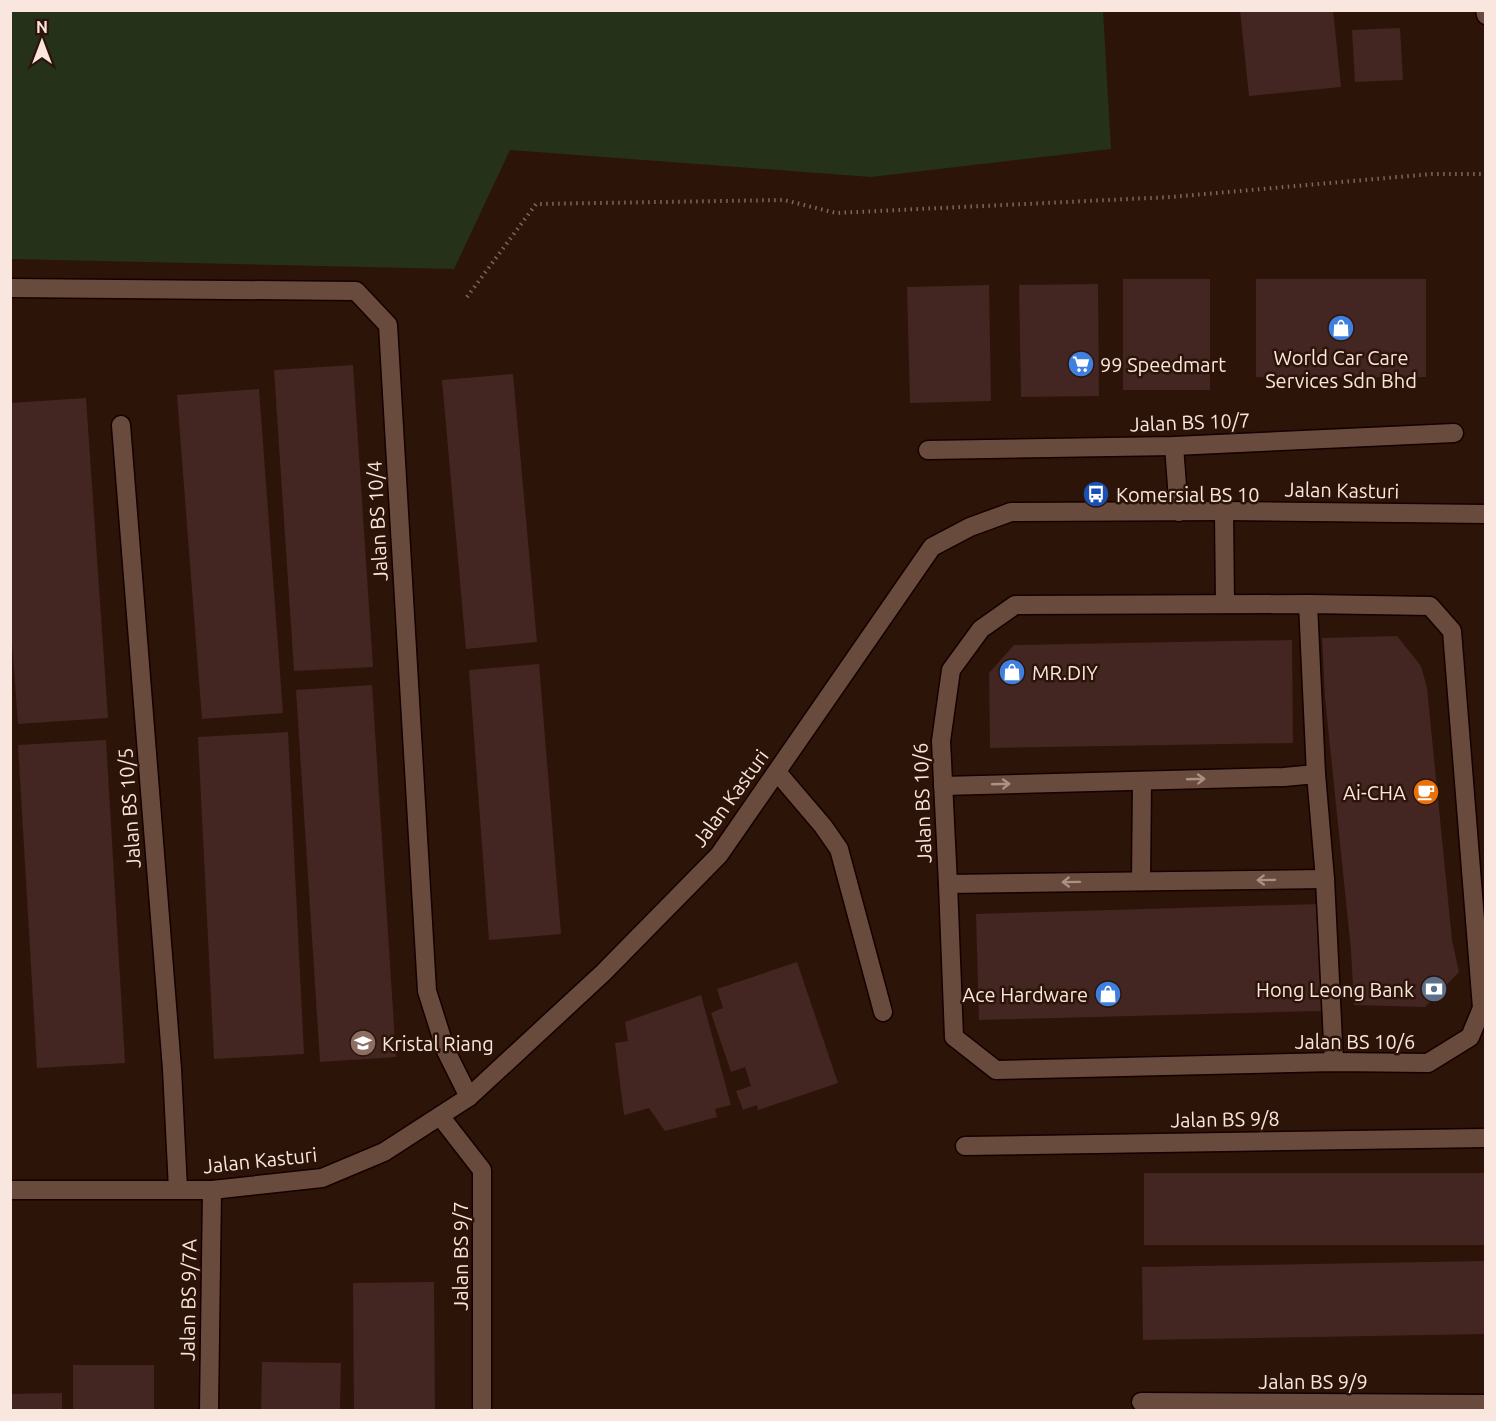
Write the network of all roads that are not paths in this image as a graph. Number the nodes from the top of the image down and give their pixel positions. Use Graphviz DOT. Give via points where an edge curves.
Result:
graph roads {
  1 [pos="1485,10"];
  2 [pos="1485,15"];
  3 [pos="10,288"];
  4 [pos="121,425"];
  5 [pos="1454,433"];
  6 [pos="1174,446"];
  7 [pos="927,450"];
  8 [pos="1224,511"];
  9 [pos="1179,512"];
  10 [pos="1485,513"];
  11 [pos="1225,604"];
  12 [pos="1308,604"];
  13 [pos="777,772"];
  14 [pos="1316,774"];
  15 [pos="1142,781"];
  16 [pos="943,786"];
  17 [pos="1325,879"];
  18 [pos="1141,881"];
  19 [pos="948,884"];
  20 [pos="883,1012"];
  21 [pos="1478,1037"];
  22 [pos="1334,1062"];
  23 [pos="469,1097"];
  24 [pos="440,1116"];
  25 [pos="1485,1137"];
  26 [pos="965,1146"];
  27 [pos="178,1189"];
  28 [pos="10,1190"];
  29 [pos="212,1190"];
  30 [pos="1141,1402"];
  31 [pos="1485,1404"];
  32 [pos="209,1410"];
  33 [pos="482,1410"];
  1 -- 2 [label="street"];
  3 -- 23 [label="street, Jalan BS 10/4" via="356,291 388,325 427,991 446,1051"];
  4 -- 27 [label="street, Jalan BS 10/5"];
  5 -- 6 [label="street, Jalan BS 10/7"];
  6 -- 7 [label="street, Jalan BS 10/7"];
  6 -- 9 [label="street"];
  8 -- 9 [label="street, Jalan Kasturi"];
  8 -- 10 [label="street, Jalan Kasturi"];
  8 -- 11 [label="street"];
  9 -- 13 [label="street, Jalan Kasturi" via="1011,512 970,527 932,548"];
  11 -- 12 [label="street, Jalan BS 10/6"];
  11 -- 16 [label="street, Jalan BS 10/6" via="1015,605 981,629 951,670 941,741"];
  12 -- 14 [label="street"];
  12 -- 21 [label="street, Jalan BS 10/6" via="1430,606 1452,631 1482,1008"];
  13 -- 20 [label="street" via="839,849"];
  13 -- 23 [label="street, Jalan Kasturi" via="719,855 603,973"];
  15 -- 14 [label="street, one-way"];
  14 -- 17 [label="street"];
  16 -- 15 [label="street, one-way"];
  15 -- 18 [label="street"];
  16 -- 19 [label="street, Jalan BS 10/6"];
  17 -- 18 [label="street, one-way"];
  17 -- 22 [label="street"];
  18 -- 19 [label="street, one-way"];
  19 -- 22 [label="street, Jalan BS 10/6" via="954,1037 996,1071"];
  21 -- 22 [label="street, Jalan BS 10/6" via="1428,1063"];
  23 -- 24 [label="street, Jalan Kasturi"];
  24 -- 29 [label="street, Jalan Kasturi" via="384,1152 322,1178"];
  24 -- 33 [label="street, Jalan BS 9/7" via="482,1170"];
  25 -- 26 [label="street, Jalan BS 9/8"];
  27 -- 28 [label="street, Jalan Kasturi"];
  27 -- 29 [label="street, Jalan Kasturi"];
  29 -- 32 [label="street, Jalan BS 9/7A"];
  30 -- 31 [label="street, Jalan BS 9/9"];
}
